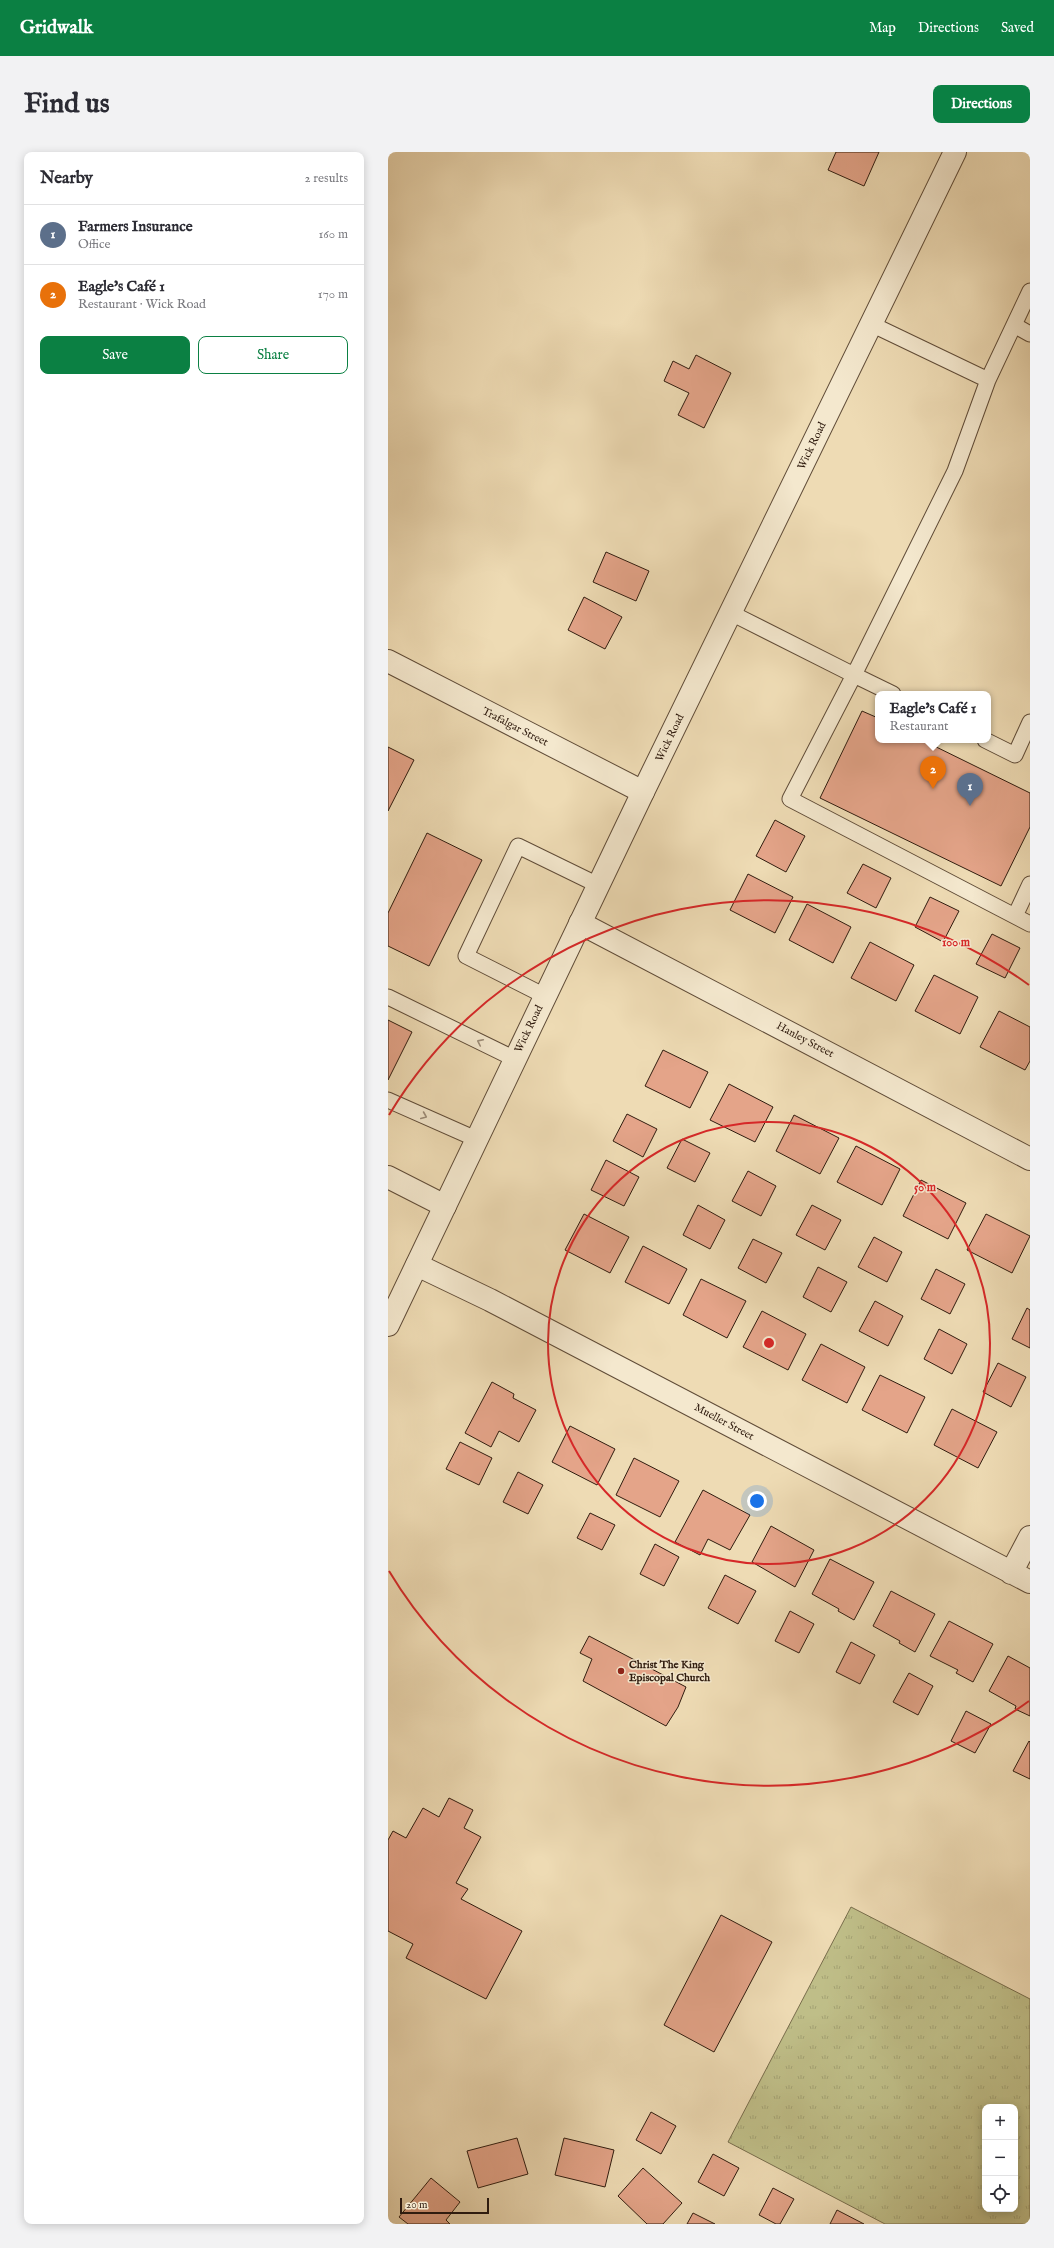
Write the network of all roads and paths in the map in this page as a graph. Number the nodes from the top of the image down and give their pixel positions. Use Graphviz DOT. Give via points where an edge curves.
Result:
graph roads {
  1 [pos="956,152"];
  2 [pos="1030,291"];
  3 [pos="871,324"];
  4 [pos="1014,325"];
  5 [pos="1030,334"];
  6 [pos="988,380"];
  7 [pos="731,613"];
  8 [pos="388,661"];
  9 [pos="854,675"];
  10 [pos="887,691"];
  11 [pos="1030,722"];
  12 [pos="991,743"];
  13 [pos="643,792"];
  14 [pos="1030,884"];
  15 [pos="598,885"];
  16 [pos="1015,916"];
  17 [pos="580,923"];
  18 [pos="1030,924"];
  19 [pos="545,996"];
  20 [pos="388,997"];
  21 [pos="515,1059"];
  22 [pos="388,1100"];
  23 [pos="476,1139"];
  24 [pos="1030,1159"];
  25 [pos="388,1177"];
  26 [pos="445,1206"];
  27 [pos="417,1265"];
  28 [pos="388,1325"];
  29 [pos="1030,1537"];
  30 [pos="1021,1578"];
  1 -- 3 [label="street, Wick Road"];
  2 -- 4 [label="lane"];
  3 -- 6 [label="lane"];
  3 -- 7 [label="street, Wick Road"];
  4 -- 5 [label="lane"];
  4 -- 6 [label="lane"];
  6 -- 9 [label="lane" via="955,471"];
  7 -- 9 [label="lane"];
  7 -- 13 [label="street, Wick Road"];
  8 -- 13 [label="street, Trafalgar Street"];
  9 -- 10 [label="lane"];
  9 -- 16 [label="lane" via="790,799"];
  11 -- 12 [label="lane" via="1014,755"];
  13 -- 15 [label="street, Wick Road"];
  14 -- 16 [label="lane"];
  15 -- 17 [label="street, Wick Road"];
  15 -- 19 [label="lane" via="518,846 466,956"];
  16 -- 18 [label="lane"];
  17 -- 19 [label="street, Wick Road"];
  17 -- 24 [label="street, Hanley Street"];
  19 -- 21 [label="street, Wick Road"];
  21 -- 20 [label="lane, one-way"];
  21 -- 23 [label="street, Wick Road"];
  22 -- 23 [label="lane, one-way"];
  23 -- 26 [label="street, Wick Road"];
  25 -- 26 [label="street"];
  26 -- 27 [label="street, Wick Road"];
  27 -- 28 [label="street, Wick Road"];
  27 -- 30 [label="street, Mueller Street" via="490,1300"];
  29 -- 30 [label="street"];
}
